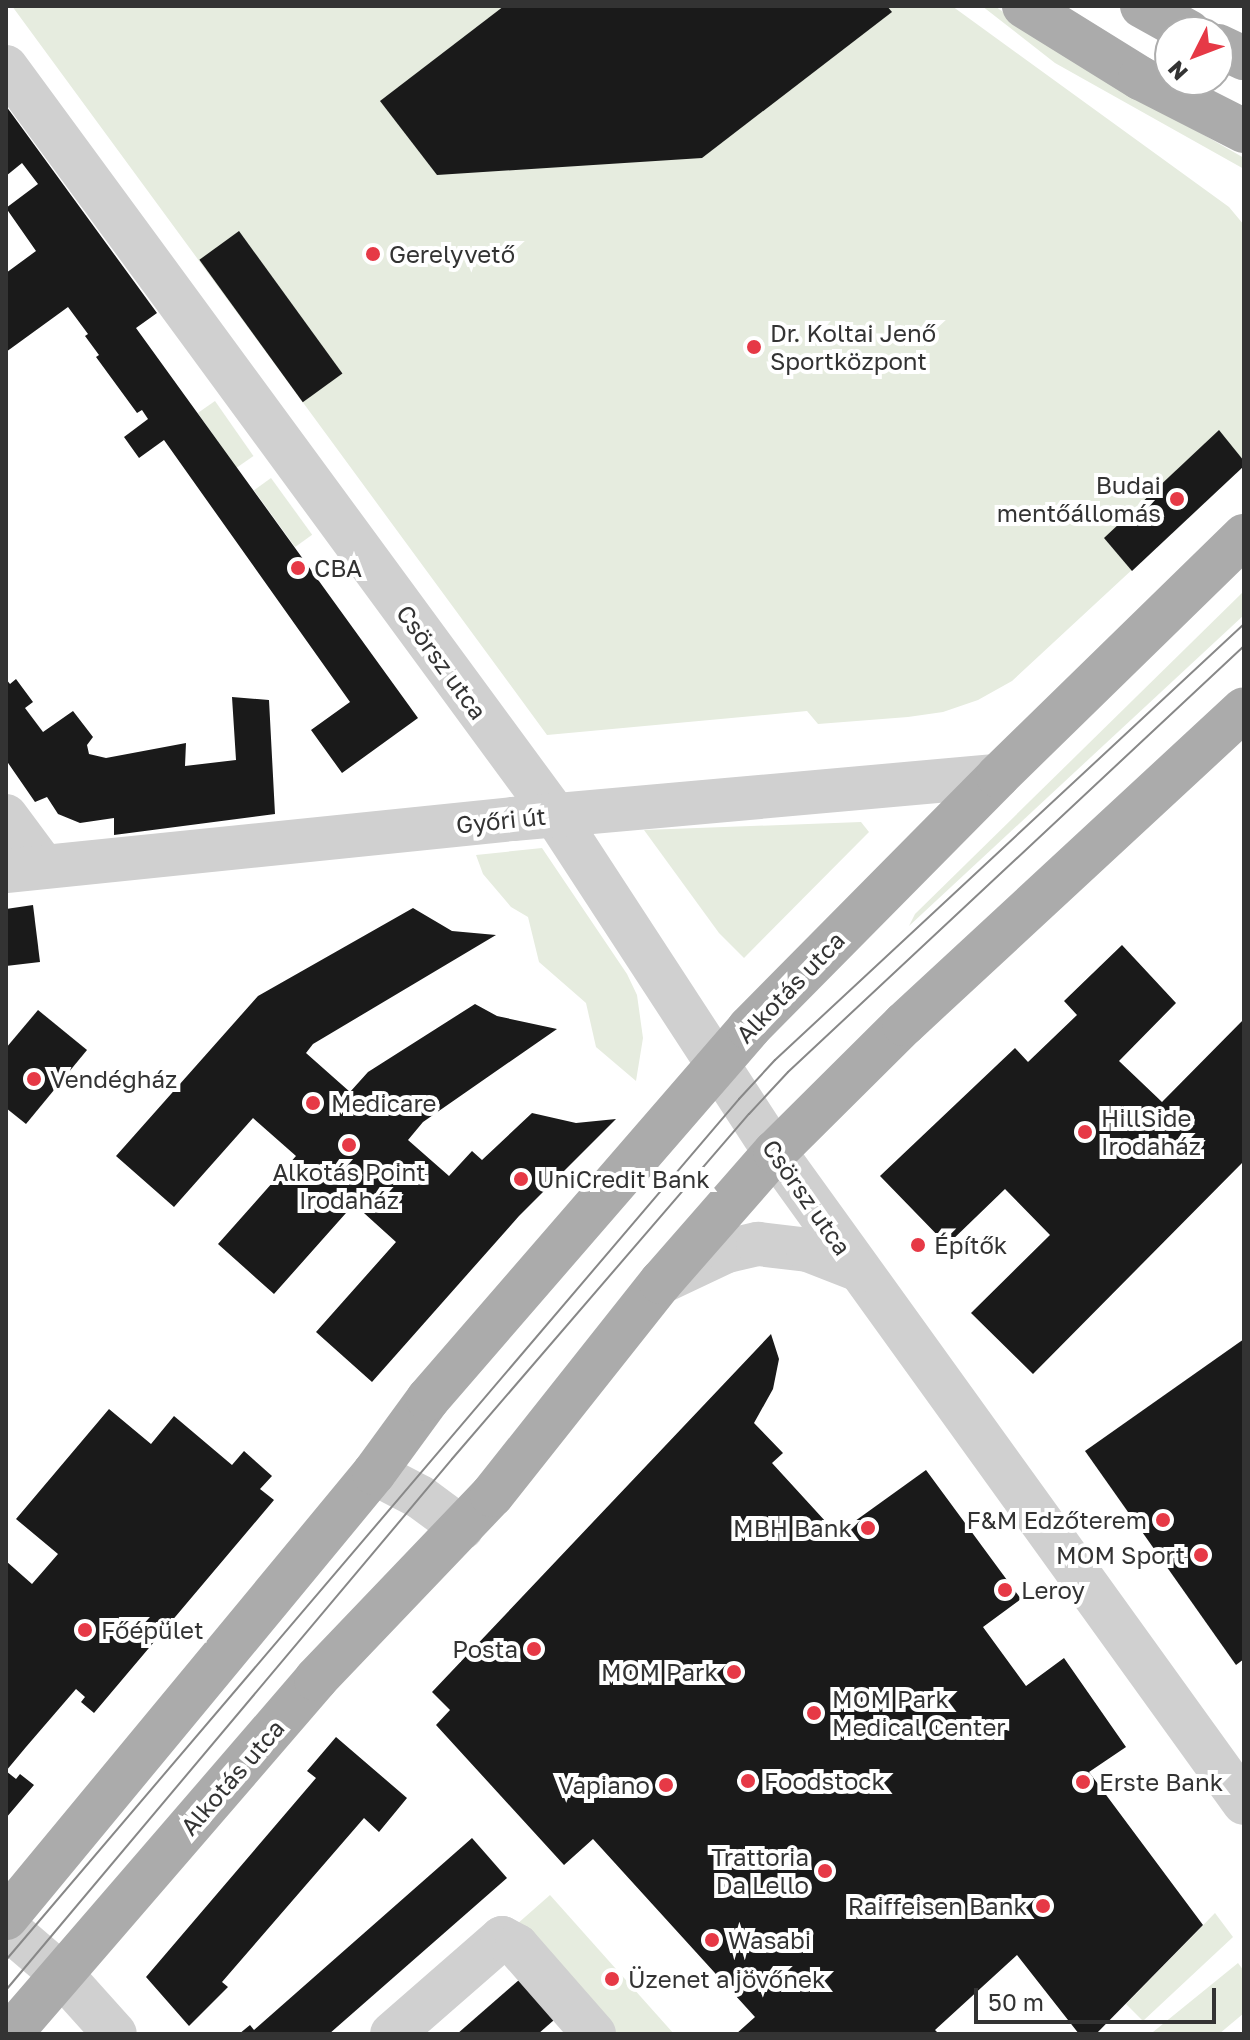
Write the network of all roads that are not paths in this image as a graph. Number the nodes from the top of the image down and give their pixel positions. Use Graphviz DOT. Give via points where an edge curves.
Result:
graph roads {
  1 [pos="1024,6"];
  2 [pos="1142,6"];
  3 [pos="1160,16"];
  4 [pos="6,67"];
  5 [pos="1244,131"];
  6 [pos="1244,536"];
  7 [pos="1244,709"];
  8 [pos="998,776"];
  9 [pos="555,815"];
  10 [pos="6,816"];
  11 [pos="24,869"];
  12 [pos="717,1064"];
  13 [pos="775,1152"];
  14 [pos="859,1270"];
  15 [pos="661,1282"];
  16 [pos="374,1473"];
  17 [pos="462,1528"];
  18 [pos="1244,1803"];
  19 [pos="6,1918"];
  20 [pos="6,1927"];
  21 [pos="62,1975"];
  22 [pos="10,2034"];
  23 [pos="115,2034"];
  24 [pos="392,2034"];
  25 [pos="594,2034"];
  1 -- 5 [label="main road" via="1140,78"];
  2 -- 3 [label="main road"];
  4 -- 9 [label="street, Csörsz utca"];
  6 -- 8 [label="main road, Alkotás utca"];
  7 -- 13 [label="main road, Alkotás utca" via="904,1024"];
  8 -- 9 [label="street, Győri út"];
  8 -- 12 [label="main road, Alkotás utca"];
  9 -- 11 [label="street, Győri út"];
  9 -- 12 [label="street, Csörsz utca"];
  10 -- 11 [label="street"];
  12 -- 13 [label="street, Csörsz utca"];
  12 -- 16 [label="main road, Alkotás utca" via="428,1399"];
  13 -- 14 [label="street, Csörsz utca"];
  13 -- 15 [label="main road, Alkotás utca"];
  14 -- 15 [label="street, Csörsz utca" via="808,1250 758,1244 727,1251"];
  14 -- 18 [label="street, Csörsz utca"];
  15 -- 17 [label="main road, Alkotás utca"];
  16 -- 17 [label="street" via="420,1497"];
  16 -- 19 [label="main road, Alkotás utca"];
  17 -- 21 [label="main road, Alkotás utca" via="316,1679"];
  20 -- 21 [label="street"];
  21 -- 22 [label="main road, Alkotás utca"];
  21 -- 23 [label="street"];
  24 -- 25 [label="street" via="502,1938 517,1946"];
}
